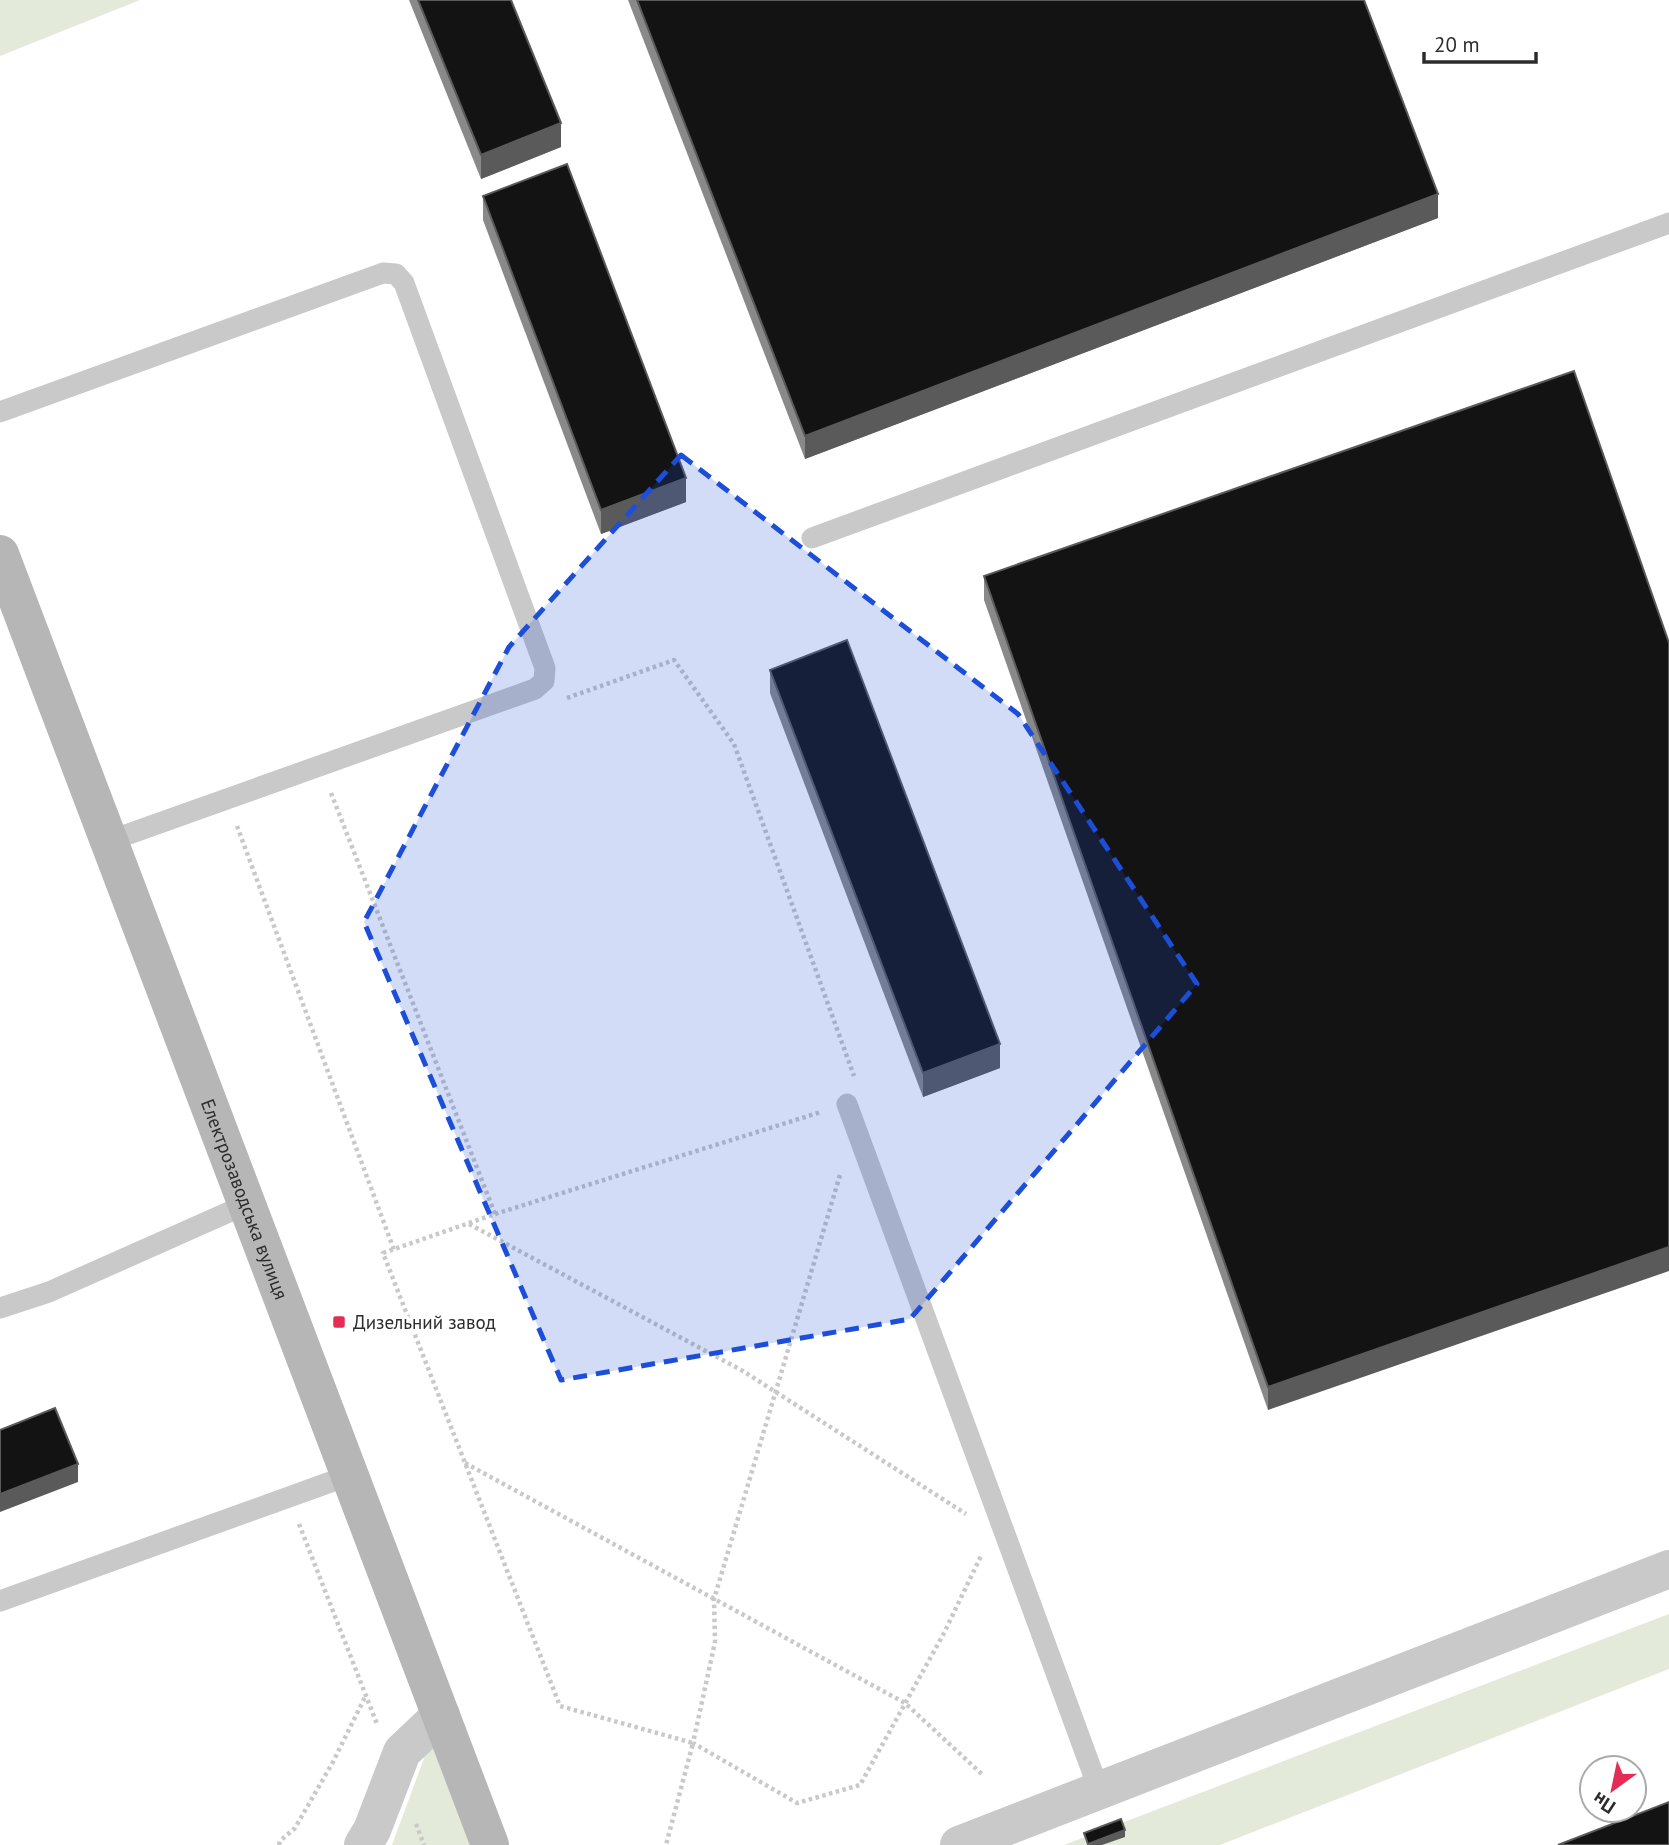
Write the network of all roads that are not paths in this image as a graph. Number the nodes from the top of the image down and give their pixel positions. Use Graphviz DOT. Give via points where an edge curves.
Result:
graph roads {
  1 [pos="1669,223"];
  2 [pos="0,412"];
  3 [pos="812,538"];
  4 [pos="0,554"];
  5 [pos="109,841"];
  6 [pos="847,1104"];
  7 [pos="247,1204"];
  8 [pos="0,1308"];
  9 [pos="350,1475"];
  10 [pos="1669,1569"];
  11 [pos="0,1601"];
  12 [pos="441,1715"];
  13 [pos="1099,1790"];
  14 [pos="363,1845"];
  15 [pos="490,1845"];
  16 [pos="959,1845"];
  1 -- 3 [label="lane"];
  2 -- 5 [label="lane" via="383,273 396,274 404,283 545,667 544,681 535,689"];
  4 -- 5 [label="main road, Електрозаводська вулиця"];
  5 -- 7 [label="main road, Електрозаводська вулиця"];
  6 -- 13 [label="lane"];
  7 -- 8 [label="lane" via="49,1292"];
  7 -- 9 [label="main road, Електрозаводська вулиця"];
  9 -- 11 [label="lane"];
  9 -- 12 [label="main road, Електрозаводська вулиця"];
  10 -- 13 [label="street"];
  12 -- 14 [label="street" via="402,1752"];
  12 -- 15 [label="main road, Електрозаводська вулиця"];
  13 -- 16 [label="street"];
}
